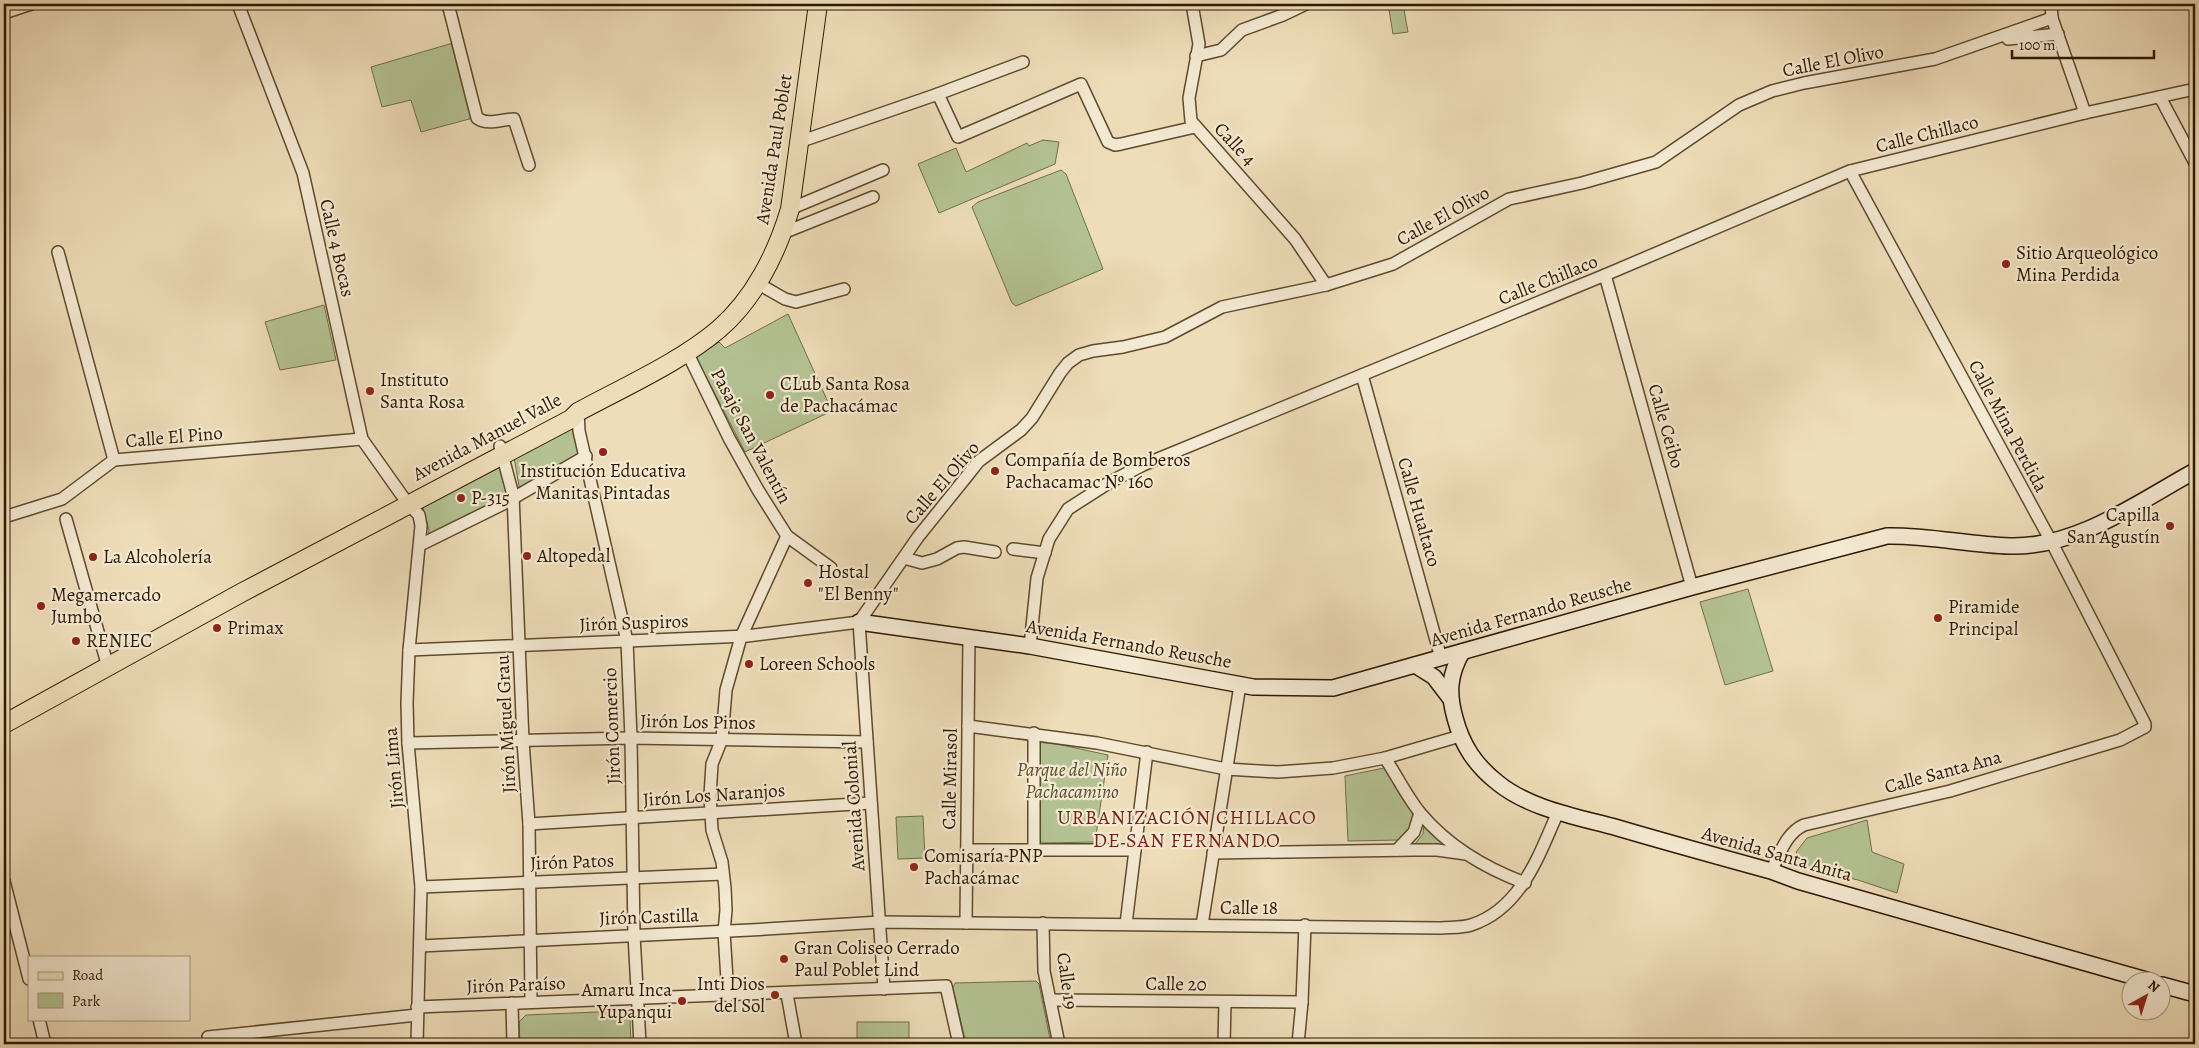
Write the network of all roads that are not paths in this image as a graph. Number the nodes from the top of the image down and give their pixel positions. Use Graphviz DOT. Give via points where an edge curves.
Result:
graph roads {
  1 [pos="31,4"];
  2 [pos="238,4"];
  3 [pos="448,4"];
  4 [pos="818,4"];
  5 [pos="1192,4"];
  6 [pos="1306,4"];
  7 [pos="2050,4"];
  8 [pos="4,13"];
  9 [pos="2052,18"];
  10 [pos="2058,34"];
  11 [pos="1994,40"];
  12 [pos="1196,56"];
  13 [pos="1023,62"];
  14 [pos="2195,89"];
  15 [pos="938,94"];
  16 [pos="2160,97"];
  17 [pos="2085,113"];
  18 [pos="1195,127"];
  19 [pos="799,142"];
  20 [pos="2195,163"];
  21 [pos="529,165"];
  22 [pos="883,170"];
  23 [pos="1850,171"];
  24 [pos="873,197"];
  25 [pos="790,209"];
  26 [pos="783,233"];
  27 [pos="58,252"];
  28 [pos="1605,275"];
  29 [pos="757,283"];
  30 [pos="1326,285"];
  31 [pos="844,289"];
  32 [pos="687,352"];
  33 [pos="1362,375"];
  34 [pos="578,412"];
  35 [pos="362,439"];
  36 [pos="501,451"];
  37 [pos="586,456"];
  38 [pos="114,460"];
  39 [pos="2195,471"];
  40 [pos="513,497"];
  41 [pos="406,499"];
  42 [pos="4,517"];
  43 [pos="66,518"];
  44 [pos="787,536"];
  45 [pos="2052,543"];
  46 [pos="420,545"];
  47 [pos="1013,549"];
  48 [pos="995,552"];
  49 [pos="1045,553"];
  50 [pos="904,558"];
  51 [pos="831,568"];
  52 [pos="1692,587"];
  53 [pos="859,622"];
  54 [pos="969,636"];
  55 [pos="741,637"];
  56 [pos="627,641"];
  57 [pos="519,644"];
  58 [pos="1030,646"];
  59 [pos="409,650"];
  60 [pos="1462,652"];
  61 [pos="1441,658"];
  62 [pos="107,661"];
  63 [pos="1415,665"];
  64 [pos="1240,685"];
  65 [pos="1450,698"];
  66 [pos="4,711"];
  67 [pos="4,724"];
  68 [pos="968,726"];
  69 [pos="2145,727"];
  70 [pos="1034,734"];
  71 [pos="1460,736"];
  72 [pos="632,738"];
  73 [pos="722,739"];
  74 [pos="524,741"];
  75 [pos="867,742"];
  76 [pos="408,744"];
  77 [pos="1147,752"];
  78 [pos="1386,758"];
  79 [pos="1226,769"];
  80 [pos="871,803"];
  81 [pos="712,812"];
  82 [pos="1558,812"];
  83 [pos="1420,813"];
  84 [pos="632,817"];
  85 [pos="529,824"];
  86 [pos="967,850"];
  87 [pos="1034,850"];
  88 [pos="1135,850"];
  89 [pos="1397,850"];
  90 [pos="1213,854"];
  91 [pos="1466,854"];
  92 [pos="1771,871"];
  93 [pos="723,874"];
  94 [pos="633,878"];
  95 [pos="4,880"];
  96 [pos="528,881"];
  97 [pos="1525,884"];
  98 [pos="421,887"];
  99 [pos="880,922"];
  100 [pos="966,923"];
  101 [pos="1043,923"];
  102 [pos="1126,924"];
  103 [pos="1305,925"];
  104 [pos="1202,926"];
  105 [pos="724,932"];
  106 [pos="634,935"];
  107 [pos="529,940"];
  108 [pos="420,946"];
  109 [pos="2122,973"];
  110 [pos="28,975"];
  111 [pos="2172,988"];
  112 [pos="884,989"];
  113 [pos="787,994"];
  114 [pos="2195,994"];
  115 [pos="728,996"];
  116 [pos="637,999"];
  117 [pos="1050,1000"];
  118 [pos="530,1002"];
  119 [pos="1225,1002"];
  120 [pos="1302,1002"];
  121 [pos="512,1003"];
  122 [pos="417,1011"];
  123 [pos="39,1020"];
  124 [pos="208,1037"];
  125 [pos="45,1044"];
  126 [pos="417,1044"];
  127 [pos="513,1044"];
  128 [pos="640,1044"];
  129 [pos="796,1044"];
  130 [pos="959,1044"];
  131 [pos="1059,1044"];
  132 [pos="1224,1044"];
  133 [pos="1298,1044"];
  1 -- 8 [label="street"];
  2 -- 35 [label="street, Calle 4 Bocas" via="303,173"];
  3 -- 21 [label="street" via="477,118 492,122 514,119"];
  4 -- 19 [label="main road, Avenida Paul Poblet"];
  5 -- 12 [label="street, Calle 4" via="1198,35"];
  6 -- 12 [label="street" via="1242,30 1221,50"];
  7 -- 9 [label="street"];
  9 -- 10 [label="street"];
  9 -- 11 [label="street, Calle El Olivo"];
  10 -- 11 [label="street"];
  10 -- 17 [label="street"];
  11 -- 30 [label="street, Calle El Olivo" via="1935,59 1772,91 1740,105 1656,162 1509,199 1393,264"];
  12 -- 18 [label="street, Calle 4" via="1190,98 1190,121"];
  13 -- 15 [label="street"];
  14 -- 16 [label="street, Calle Chillaco"];
  15 -- 18 [label="street" via="958,137 1081,84 1108,142 1115,145"];
  15 -- 19 [label="street"];
  16 -- 17 [label="street, Calle Chillaco"];
  16 -- 20 [label="street"];
  17 -- 23 [label="street, Calle Chillaco"];
  18 -- 30 [label="street, Calle 4" via="1246,181 1294,239"];
  19 -- 25 [label="main road, Avenida Paul Poblet"];
  22 -- 25 [label="street"];
  23 -- 28 [label="street, Calle Chillaco"];
  23 -- 45 [label="street, Calle Mina Perdida"];
  24 -- 26 [label="street"];
  25 -- 26 [label="main road, Avenida Paul Poblet"];
  26 -- 29 [label="main road, Avenida Paul Poblet"];
  27 -- 38 [label="street"];
  28 -- 33 [label="street, Calle Chillaco"];
  28 -- 52 [label="street, Calle Ceibo"];
  29 -- 31 [label="street" via="796,302"];
  29 -- 32 [label="main road, Avenida Paul Poblet" via="740,309 720,329"];
  30 -- 50 [label="street, Calle El Olivo" via="1222,307 1164,337 1079,355 1060,373 1025,425 979,461"];
  32 -- 34 [label="main road, Avenida Paul Poblet"];
  32 -- 44 [label="street, Pasaje San Valentín" via="729,438"];
  33 -- 49 [label="street, Calle Chillaco" via="1143,465 1110,482 1068,509 1049,539"];
  33 -- 61 [label="street, Calle Hualtaco"];
  34 -- 36 [label="main road, Avenida Manuel Valle" via="571,419"];
  34 -- 37 [label="street, Jirón Comercio"];
  35 -- 38 [label="street, Calle El Pino"];
  35 -- 41 [label="street, Calle 4 Bocas"];
  36 -- 40 [label="street, Jirón Miguel Grau"];
  36 -- 41 [label="main road, Avenida Manuel Valle"];
  37 -- 40 [label="street"];
  37 -- 56 [label="street, Jirón Comercio"];
  38 -- 42 [label="street, Calle El Pino" via="62,499"];
  39 -- 45 [label="street, Avenida Fernando Reusche" via="2098,524"];
  40 -- 46 [label="street"];
  40 -- 57 [label="street, Jirón Miguel Grau"];
  41 -- 46 [label="street, Jirón Lima" via="418,515"];
  41 -- 62 [label="main road, Avenida Manuel Valle"];
  43 -- 62 [label="street"];
  44 -- 51 [label="street, Pasaje San Valentín"];
  44 -- 55 [label="street"];
  45 -- 52 [label="street, Avenida Fernando Reusche" via="2010,546 1887,536"];
  45 -- 69 [label="street, Calle Mina Perdida"];
  46 -- 59 [label="street, Jirón Lima"];
  47 -- 49 [label="street"];
  48 -- 50 [label="street" via="964,547 922,563"];
  49 -- 58 [label="street, Calle Chillaco" via="1037,578"];
  50 -- 53 [label="street, Calle El Olivo"];
  52 -- 60 [label="street, Avenida Fernando Reusche"];
  53 -- 54 [label="street, Avenida Fernando Reusche"];
  53 -- 55 [label="street, Jirón Suspiros"];
  53 -- 75 [label="street, Avenida Colonial"];
  54 -- 58 [label="street, Avenida Fernando Reusche"];
  54 -- 68 [label="street, Calle Mirasol"];
  55 -- 56 [label="street, Jirón Suspiros"];
  55 -- 73 [label="street" via="726,690"];
  56 -- 57 [label="street, Jirón Suspiros"];
  56 -- 72 [label="street, Jirón Comercio"];
  57 -- 59 [label="street, Jirón Suspiros"];
  57 -- 74 [label="street, Jirón Miguel Grau"];
  58 -- 64 [label="street, Avenida Fernando Reusche"];
  59 -- 76 [label="street, Jirón Lima"];
  60 -- 61 [label="street, Avenida Fernando Reusche"];
  60 -- 65 [label="street, Avenida Santa Anita" via="1452,672"];
  61 -- 63 [label="street, Avenida Fernando Reusche"];
  62 -- 66 [label="main road, Avenida Manuel Valle"];
  62 -- 67 [label="main road, Avenida Manuel Valle"];
  63 -- 64 [label="street, Avenida Fernando Reusche" via="1333,688"];
  63 -- 65 [label="street, Avenida Santa Anita" via="1434,677"];
  64 -- 79 [label="street"];
  65 -- 71 [label="street, Avenida Santa Anita"];
  68 -- 70 [label="street"];
  68 -- 86 [label="street, Calle Mirasol"];
  69 -- 92 [label="street, Calle Santa Ana" via="2120,740 1950,791 1804,824 1787,838"];
  70 -- 77 [label="street"];
  70 -- 87 [label="street"];
  71 -- 78 [label="street"];
  71 -- 82 [label="street, Avenida Santa Anita" via="1471,756 1498,784"];
  72 -- 73 [label="street, Jirón Los Pinos"];
  72 -- 74 [label="street, Jirón Los Pinos"];
  72 -- 84 [label="street, Jirón Comercio"];
  73 -- 75 [label="street, Jirón Los Pinos"];
  73 -- 81 [label="street" via="712,764"];
  74 -- 76 [label="street, Jirón Los Pinos"];
  74 -- 85 [label="street, Jirón Miguel Grau"];
  75 -- 80 [label="street, Avenida Colonial"];
  76 -- 98 [label="street, Jirón Lima"];
  77 -- 79 [label="street"];
  77 -- 88 [label="street"];
  78 -- 79 [label="street" via="1306,771"];
  78 -- 83 [label="street"];
  79 -- 90 [label="street"];
  80 -- 81 [label="street, Jirón Los Naranjos"];
  80 -- 99 [label="street, Avenida Colonial"];
  81 -- 84 [label="street, Jirón Los Naranjos"];
  81 -- 93 [label="street" via="712,830"];
  82 -- 92 [label="street, Avenida Santa Anita"];
  82 -- 97 [label="street, Calle 18"];
  83 -- 89 [label="street" via="1414,832"];
  83 -- 91 [label="street"];
  84 -- 85 [label="street, Jirón Los Naranjos"];
  84 -- 94 [label="street, Jirón Comercio"];
  85 -- 96 [label="street, Jirón Miguel Grau"];
  86 -- 87 [label="street"];
  86 -- 100 [label="street, Calle Mirasol"];
  87 -- 88 [label="street"];
  88 -- 102 [label="street"];
  89 -- 90 [label="street"];
  89 -- 91 [label="street"];
  90 -- 104 [label="street"];
  91 -- 97 [label="street" via="1493,871"];
  92 -- 109 [label="street, Avenida Santa Anita"];
  93 -- 94 [label="street, Jirón Patos"];
  93 -- 105 [label="street"];
  94 -- 96 [label="street, Jirón Patos"];
  94 -- 106 [label="street, Jirón Comercio"];
  95 -- 110 [label="street"];
  96 -- 98 [label="street, Jirón Patos"];
  96 -- 107 [label="street, Jirón Miguel Grau"];
  97 -- 103 [label="street, Calle 18" via="1492,915 1471,925 1440,928"];
  98 -- 108 [label="street, Jirón Lima"];
  99 -- 100 [label="street, Calle 18"];
  99 -- 105 [label="street, Jirón Castilla"];
  99 -- 112 [label="street, Avenida Colonial"];
  100 -- 101 [label="street, Calle 18"];
  101 -- 102 [label="street, Calle 18"];
  101 -- 117 [label="street, Calle 19" via="1044,971"];
  102 -- 104 [label="street, Calle 18"];
  103 -- 104 [label="street, Calle 18"];
  103 -- 120 [label="street"];
  105 -- 106 [label="street, Jirón Castilla"];
  105 -- 115 [label="street"];
  106 -- 107 [label="street, Jirón Castilla"];
  106 -- 116 [label="street, Jirón Comercio"];
  107 -- 108 [label="street, Jirón Castilla"];
  107 -- 118 [label="street, Jirón Miguel Grau"];
  108 -- 122 [label="street, Jirón Lima"];
  111 -- 114 [label="street"];
  112 -- 113 [label="street, Jirón Paraíso" via="790,991"];
  112 -- 130 [label="street, Jirón Paraíso" via="946,986"];
  113 -- 115 [label="street, Jirón Paraíso"];
  113 -- 129 [label="street"];
  115 -- 116 [label="street, Jirón Paraíso"];
  116 -- 118 [label="street, Jirón Paraíso"];
  116 -- 128 [label="street, Jirón Comercio"];
  117 -- 119 [label="street, Calle 20"];
  117 -- 131 [label="street, Calle 19"];
  118 -- 121 [label="street, Jirón Paraíso"];
  119 -- 120 [label="street, Calle 20"];
  119 -- 132 [label="street"];
  120 -- 133 [label="street"];
  121 -- 122 [label="street, Jirón Paraíso"];
  121 -- 127 [label="street"];
  122 -- 124 [label="street, Jirón Paraíso"];
  122 -- 126 [label="street, Jirón Lima"];
  123 -- 125 [label="street"];
}
